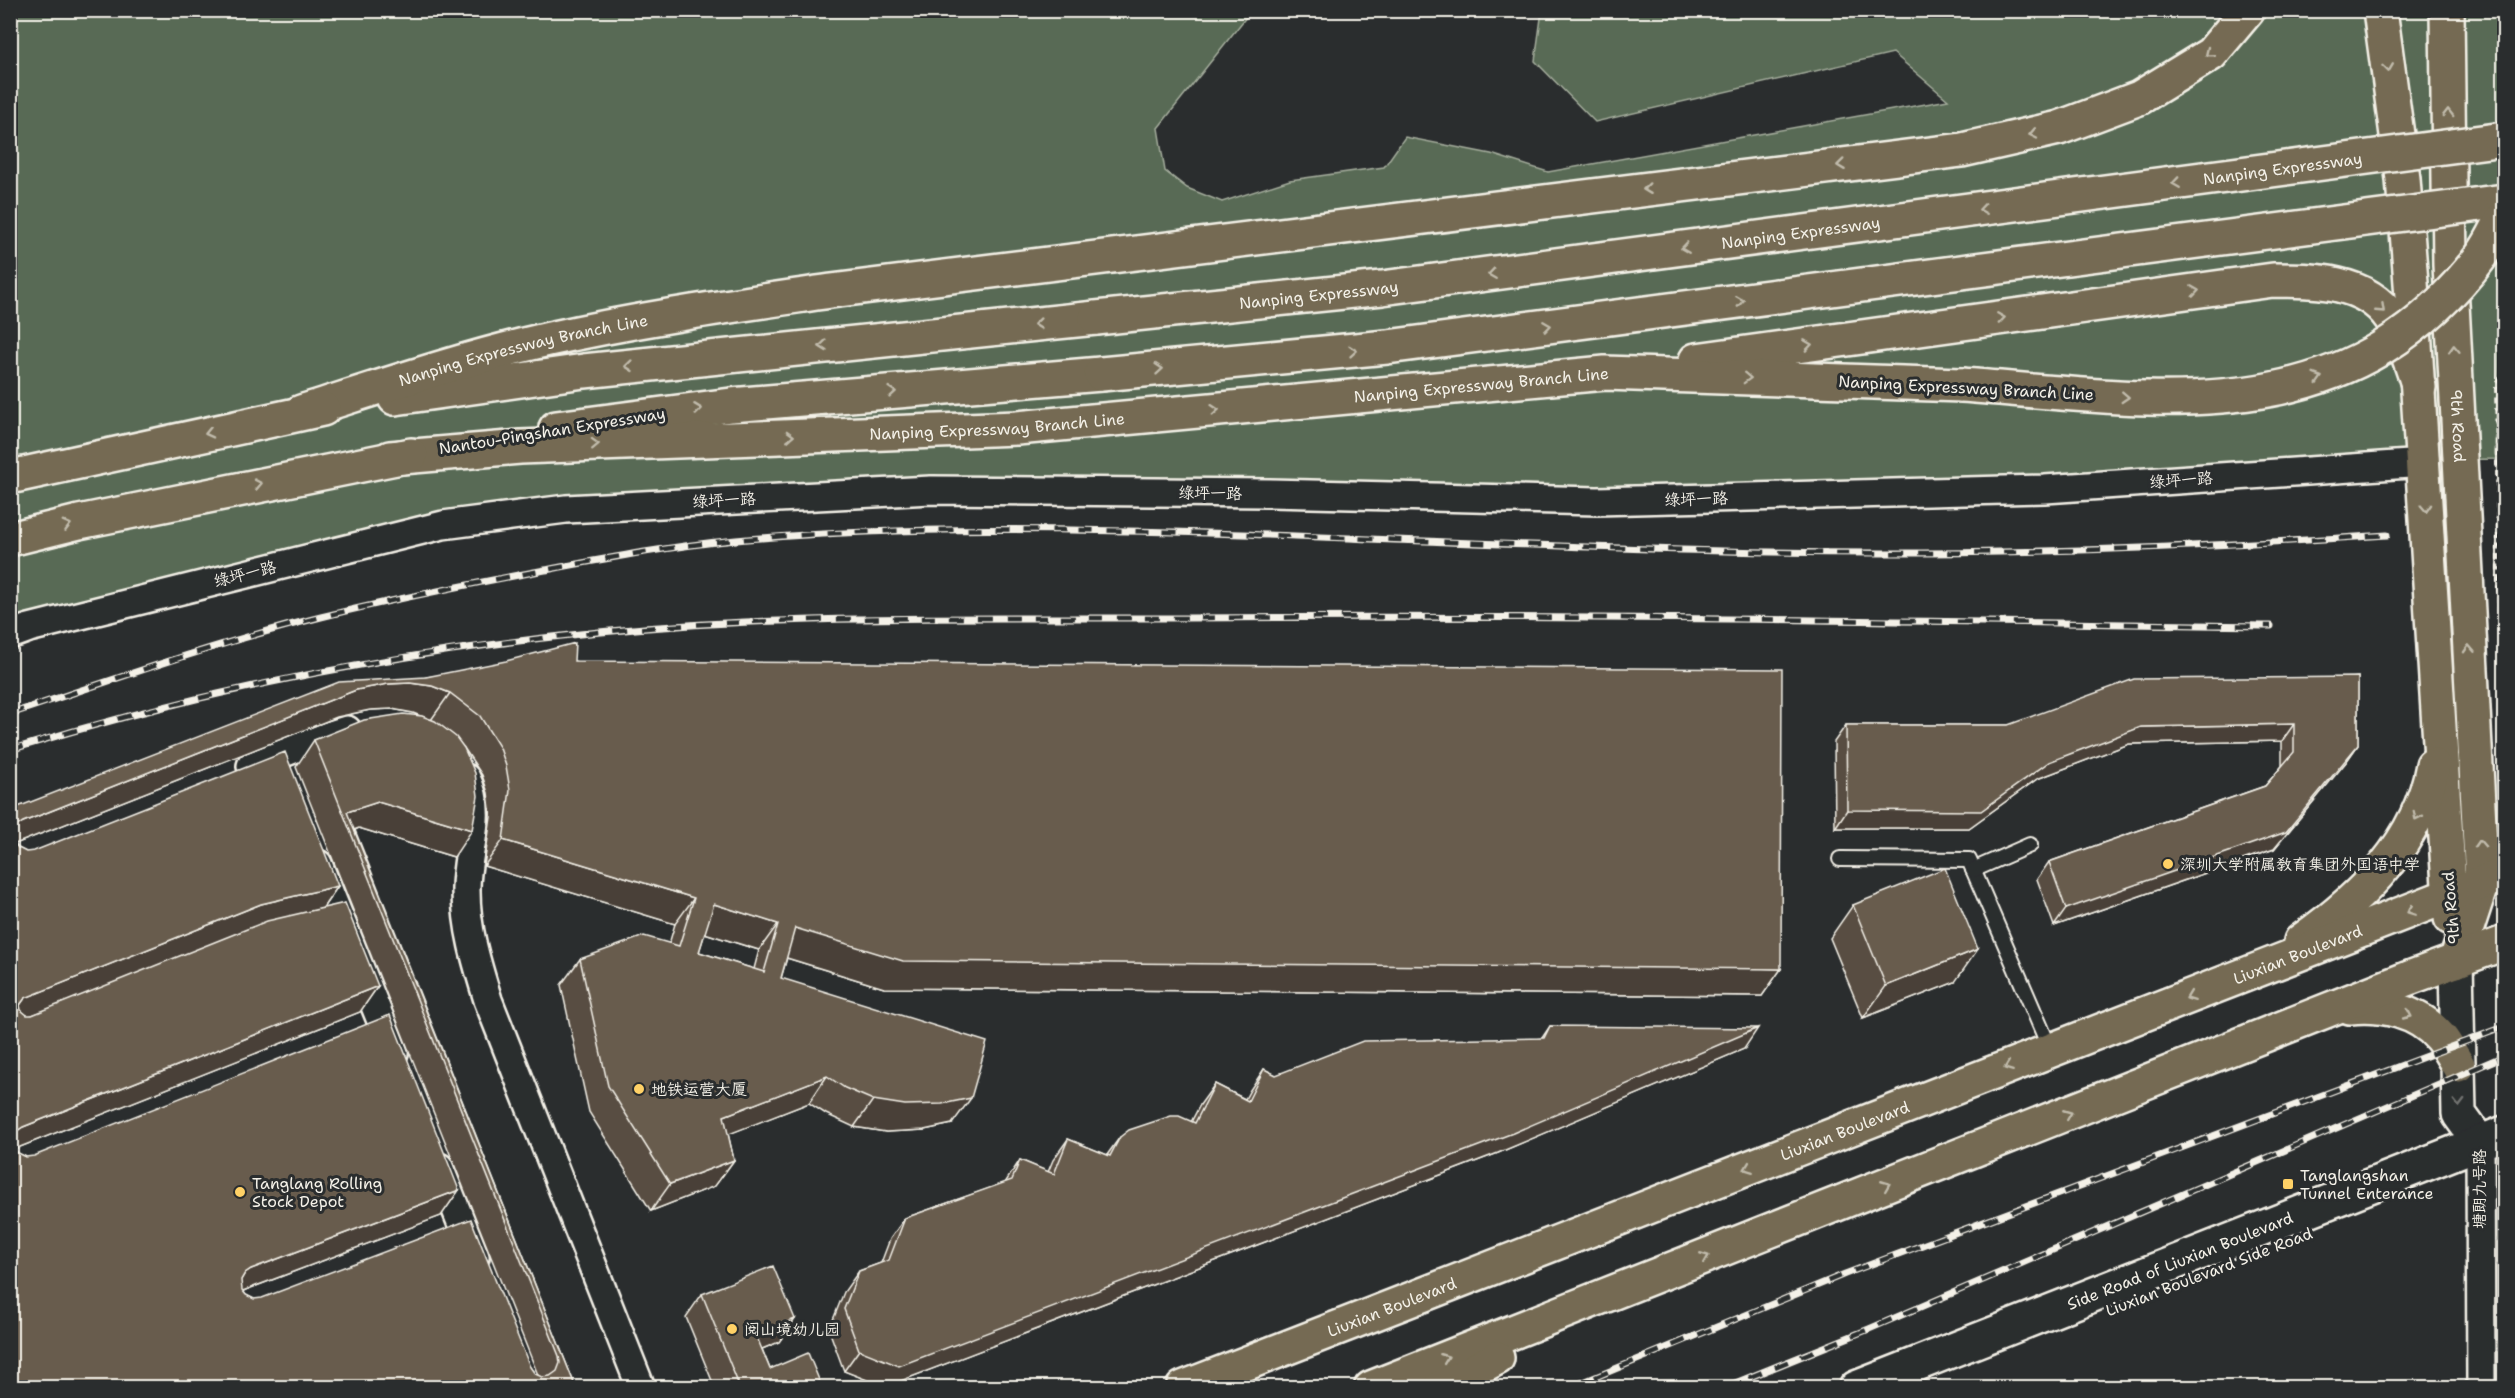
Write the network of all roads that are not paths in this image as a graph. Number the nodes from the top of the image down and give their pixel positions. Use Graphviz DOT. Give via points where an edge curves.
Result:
graph roads {
  1 [pos="2248,10"];
  2 [pos="2380,10"];
  3 [pos="2446,10"];
  4 [pos="2505,139"];
  5 [pos="2505,201"];
  6 [pos="2505,216"];
  7 [pos="1605,373"];
  8 [pos="2419,387"];
  9 [pos="301,412"];
  10 [pos="390,459"];
  11 [pos="2424,464"];
  12 [pos="10,477"];
  13 [pos="10,539"];
  14 [pos="10,635"];
  15 [pos="2439,718"];
  16 [pos="2473,720"];
  17 [pos="373,726"];
  18 [pos="452,757"];
  19 [pos="231,774"];
  20 [pos="2505,803"];
  21 [pos="309,842"];
  22 [pos="2030,845"];
  23 [pos="1840,859"];
  24 [pos="1973,870"];
  25 [pos="2494,878"];
  26 [pos="2448,896"];
  27 [pos="2505,943"];
  28 [pos="2456,961"];
  29 [pos="2233,980"];
  30 [pos="2330,1009"];
  31 [pos="2051,1051"];
  32 [pos="2458,1065"];
  33 [pos="403,1074"];
  34 [pos="428,1139"];
  35 [pos="2492,1150"];
  36 [pos="1668,1271"];
  37 [pos="483,1280"];
  38 [pos="641,1388"];
  39 [pos="1183,1388"];
  40 [pos="1371,1388"];
  41 [pos="1440,1388"];
  42 [pos="1856,1388"];
  43 [pos="1913,1388"];
  44 [pos="2481,1388"];
  1 -- 9 [label="main road, Nanping Expressway Branch Line, one-way" via="2211,54 2139,98 2059,129 1962,150 831,291 675,315 456,362"];
  2 -- 8 [label="main road, 9th Road, one-way" via="2403,179"];
  16 -- 3 [label="main road, 9th Road, one-way" via="2450,265"];
  4 -- 9 [label="main road, Nanping Expressway, one-way, bridge" via="1382,288 584,371"];
  10 -- 5 [label="main road, Nantou-Pingshan Expressway, one-way, bridge" via="621,418 1388,347"];
  7 -- 6 [label="main road, Nanping Expressway Branch Line, one-way, bridge" via="1962,385 2104,396 2202,397 2280,388 2321,377 2366,358 2408,332 2447,298 2483,254"];
  7 -- 8 [label="main road, one-way" via="2273,280 2308,280 2343,285 2370,299 2390,317"];
  10 -- 7 [label="main road, Nanping Expressway Branch Line, one-way" via="520,447 1017,428"];
  8 -- 11 [label="main road, 9th Road"];
  9 -- 12 [label="main road, one-way"];
  13 -- 10 [label="main road, Nantou-Pingshan Expressway, one-way"];
  11 -- 14 [label="street, 绿坪一路" via="2045,489 1597,501 931,490 566,509 443,525"];
  11 -- 15 [label="main road, 9th Road, one-way"];
  15 -- 26 [label="main road, 9th Road"];
  15 -- 29 [label="main road, one-way" via="2433,767 2422,805 2402,845 2371,884 2336,916"];
  16 -- 20 [label="main road" via="2484,766"];
  25 -- 16 [label="main road, 9th Road, one-way"];
  17 -- 19 [label="street" via="321,738 279,767"];
  18 -- 38 [label="street" via="470,786 476,813 465,889 466,918 488,1000"];
  21 -- 33 [label="street" via="370,1025"];
  22 -- 24 [label="lane"];
  23 -- 24 [label="lane" via="1969,860"];
  24 -- 31 [label="lane"];
  25 -- 26 [label="main road, Liuxian Boulevard"];
  25 -- 28 [label="main road, 9th Road"];
  26 -- 28 [label="main road, 9th Road"];
  26 -- 29 [label="main road, Liuxian Boulevard, one-way"];
  27 -- 28 [label="main road"];
  28 -- 30 [label="main road"];
  28 -- 32 [label="main road, 塘朗九号路"];
  29 -- 31 [label="main road, Liuxian Boulevard, one-way"];
  30 -- 32 [label="main road, one-way" via="2364,1005 2394,1009 2421,1021 2439,1036"];
  36 -- 30 [label="main road, one-way"];
  31 -- 39 [label="main road, Liuxian Boulevard, one-way"];
  32 -- 35 [label="main road, 塘朗九号路, one-way" via="2459,1114"];
  34 -- 37 [label="street" via="451,1230"];
  35 -- 42 [label="main road, Side Road of Liuxian Boulevard"];
  35 -- 43 [label="main road, Liuxian Boulevard Side Road"];
  35 -- 44 [label="street, 塘朗九号路"];
  40 -- 36 [label="main road, one-way"];
  36 -- 41 [label="main road"];
}
